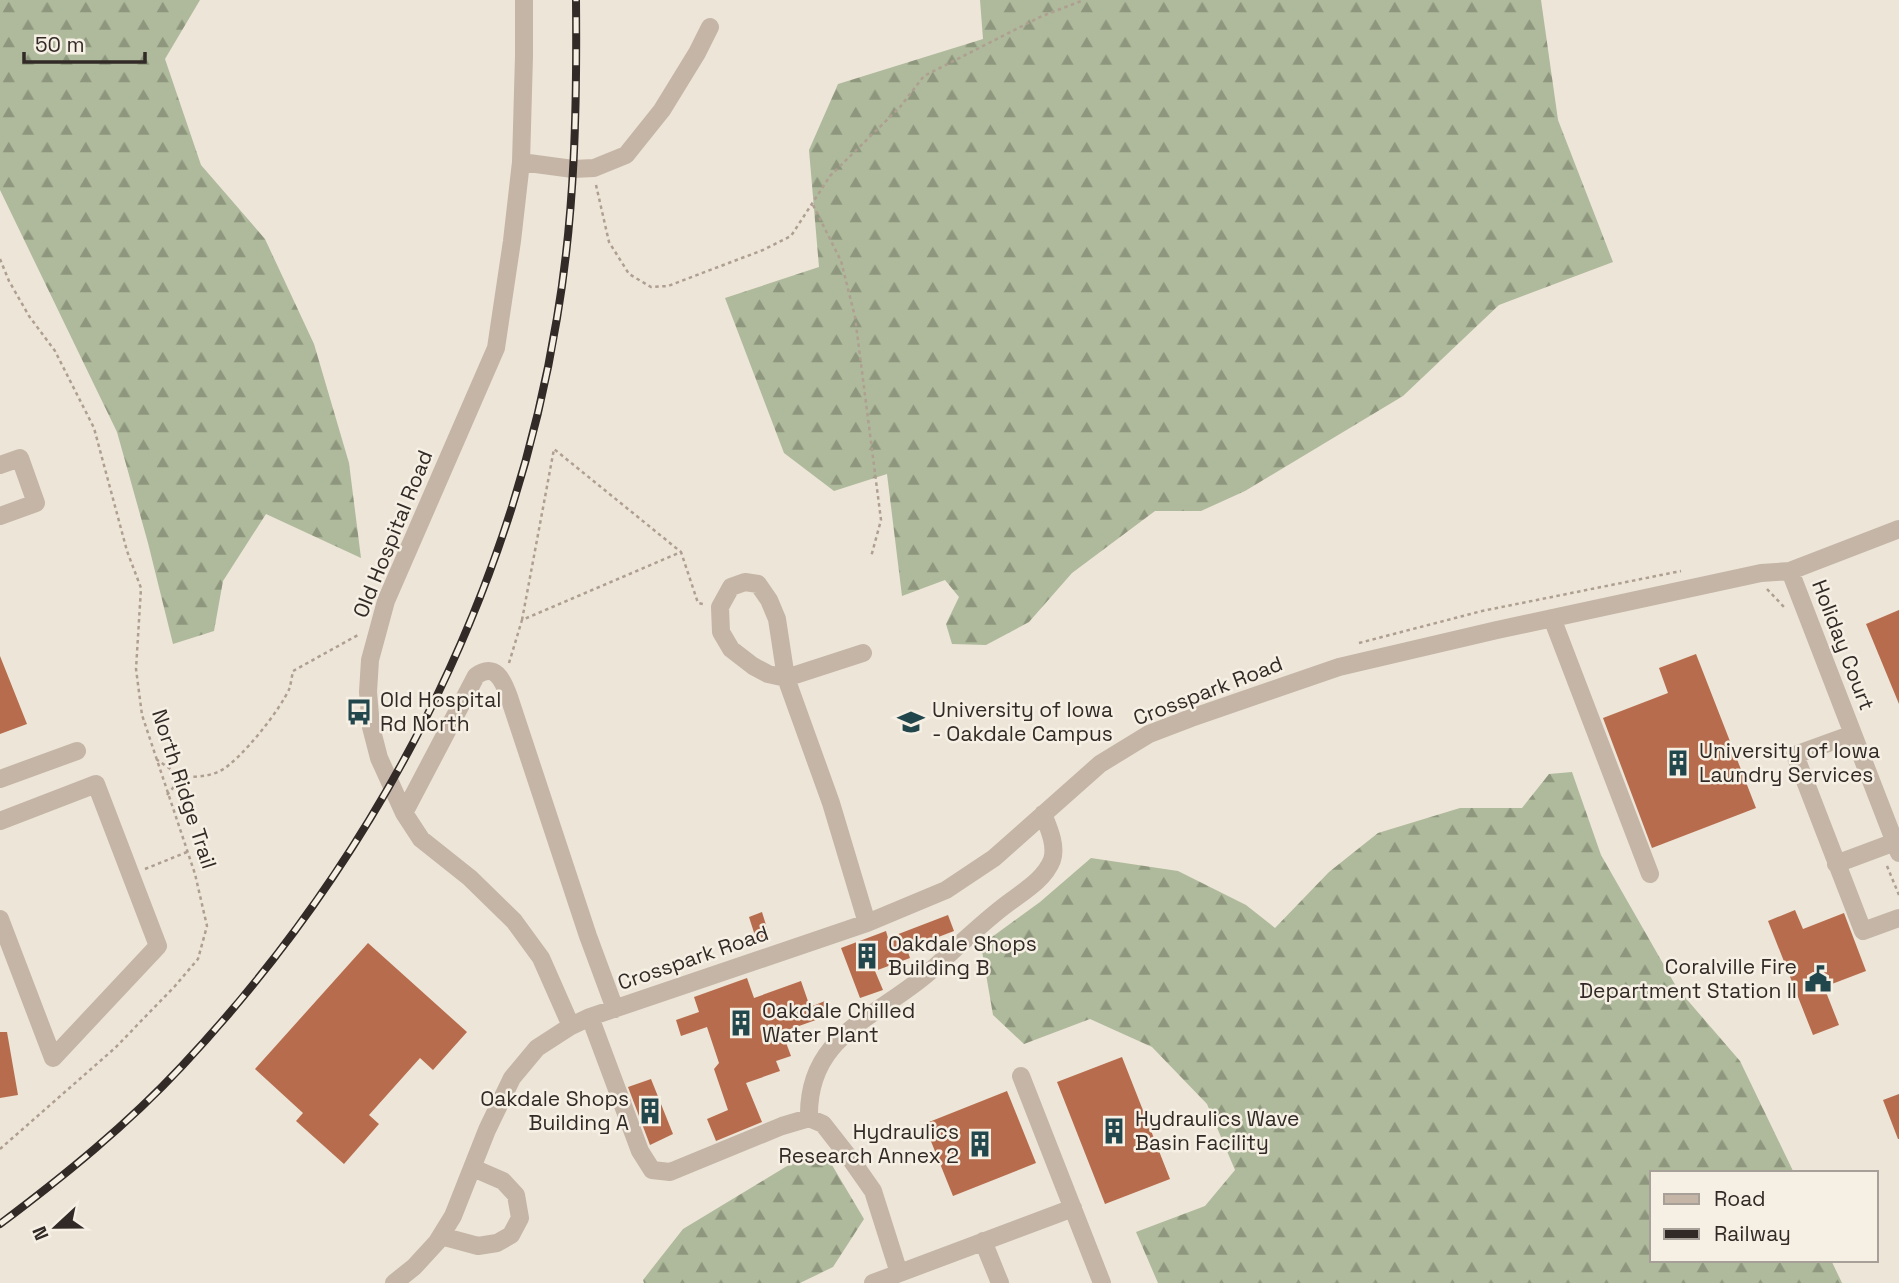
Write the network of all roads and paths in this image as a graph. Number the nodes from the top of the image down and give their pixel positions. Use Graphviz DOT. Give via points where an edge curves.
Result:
graph roads {
  1 [pos="524,0"];
  2 [pos="1084,0"];
  3 [pos="710,27"];
  4 [pos="521,162"];
  5 [pos="594,167"];
  6 [pos="812,204"];
  7 [pos="0,259"];
  8 [pos="0,466"];
  9 [pos="0,516"];
  10 [pos="1899,529"];
  11 [pos="681,552"];
  12 [pos="871,557"];
  13 [pos="1690,570"];
  14 [pos="1790,571"];
  15 [pos="720,607"];
  16 [pos="1552,618"];
  17 [pos="522,620"];
  18 [pos="379,624"];
  19 [pos="1356,644"];
  20 [pos="863,653"];
  21 [pos="512,672"];
  22 [pos="786,678"];
  23 [pos="1853,734"];
  24 [pos="77,751"];
  25 [pos="156,759"];
  26 [pos="182,777"];
  27 [pos="0,779"];
  28 [pos="167,795"];
  29 [pos="404,813"];
  30 [pos="1043,814"];
  31 [pos="0,821"];
  32 [pos="1897,847"];
  33 [pos="187,852"];
  34 [pos="1836,864"];
  35 [pos="1650,874"];
  36 [pos="131,875"];
  37 [pos="1899,918"];
  38 [pos="0,919"];
  39 [pos="867,923"];
  40 [pos="615,1009"];
  41 [pos="590,1017"];
  42 [pos="571,1026"];
  43 [pos="1021,1076"];
  44 [pos="809,1118"];
  45 [pos="0,1149"];
  46 [pos="473,1168"];
  47 [pos="1073,1208"];
  48 [pos="441,1236"];
  49 [pos="983,1241"];
  50 [pos="899,1273"];
  51 [pos="402,1281"];
  52 [pos="873,1283"];
  53 [pos="1000,1283"];
  54 [pos="1102,1283"];
  1 -- 4 [label="street, Old Hospital Road"];
  2 -- 6 [label="path" via="924,75 901,107 830,176"];
  3 -- 5 [label="street" via="662,110 626,155"];
  4 -- 5 [label="street"];
  4 -- 18 [label="street, Old Hospital Road" via="496,348"];
  5 -- 6 [label="path" via="609,242 629,274 651,287 668,286 764,250 791,236"];
  6 -- 12 [label="path" via="841,261 855,317 881,520"];
  7 -- 25 [label="path, North Ridge Trail" via="94,428 141,588 136,669 142,715"];
  8 -- 9 [label="street" via="20,458 36,503"];
  10 -- 14 [label="street, Crosspark Road"];
  11 -- 15 [label="path" via="698,603"];
  11 -- 17 [label="path"];
  11 -- 17 [label="path" via="554,449"];
  13 -- 19 [label="path" via="1482,611"];
  14 -- 16 [label="street, Crosspark Road"];
  14 -- 23 [label="street, Holiday Court"];
  15 -- 22 [label="street" via="721,632 731,649 752,667"];
  15 -- 22 [label="street" via="731,587 758,584 777,619"];
  16 -- 30 [label="street, Crosspark Road" via="1339,667 1149,734 1100,764"];
  16 -- 35 [label="street"];
  17 -- 21 [label="path" via="508,661"];
  18 -- 26 [label="path" via="293,671 272,717 236,759 219,771"];
  18 -- 29 [label="street, Old Hospital Road" via="370,660 371,727 379,758"];
  20 -- 22 [label="street"];
  22 -- 39 [label="street"];
  23 -- 32 [label="street, Holiday Court"];
  23 -- 34 [label="street" via="1795,755"];
  24 -- 27 [label="street"];
  25 -- 26 [label="path"];
  25 -- 28 [label="path, North Ridge Trail"];
  26 -- 28 [label="path"];
  28 -- 33 [label="path, North Ridge Trail"];
  29 -- 40 [label="street" via="476,676 497,673 506,688"];
  29 -- 42 [label="street, Old Hospital Road" via="421,839 514,920 541,958"];
  30 -- 39 [label="street, Crosspark Road" via="969,876"];
  30 -- 44 [label="street" via="1052,835 1052,858 1041,877 925,975 831,1046 808,1094"];
  31 -- 36 [label="street" via="96,783"];
  32 -- 34 [label="street"];
  33 -- 36 [label="path"];
  33 -- 45 [label="path, North Ridge Trail" via="207,926 198,959 115,1048"];
  34 -- 37 [label="street" via="1863,931"];
  36 -- 38 [label="street" via="158,946 53,1058"];
  39 -- 40 [label="street, Crosspark Road"];
  40 -- 41 [label="street, Crosspark Road"];
  41 -- 42 [label="street, Crosspark Road"];
  41 -- 44 [label="street" via="640,1151 652,1170 670,1172"];
  42 -- 46 [label="street, Crosspark Road" via="537,1048 512,1078"];
  43 -- 47 [label="street"];
  44 -- 50 [label="street" via="823,1124 873,1191"];
  46 -- 48 [label="street, Crosspark Road"];
  46 -- 48 [label="street" via="503,1181 516,1195 520,1218 511,1234 497,1243 478,1246"];
  47 -- 49 [label="street"];
  47 -- 54 [label="street"];
  48 -- 51 [label="street, Crosspark Road"];
  49 -- 50 [label="street"];
  49 -- 53 [label="street"];
  50 -- 52 [label="street"];
}
